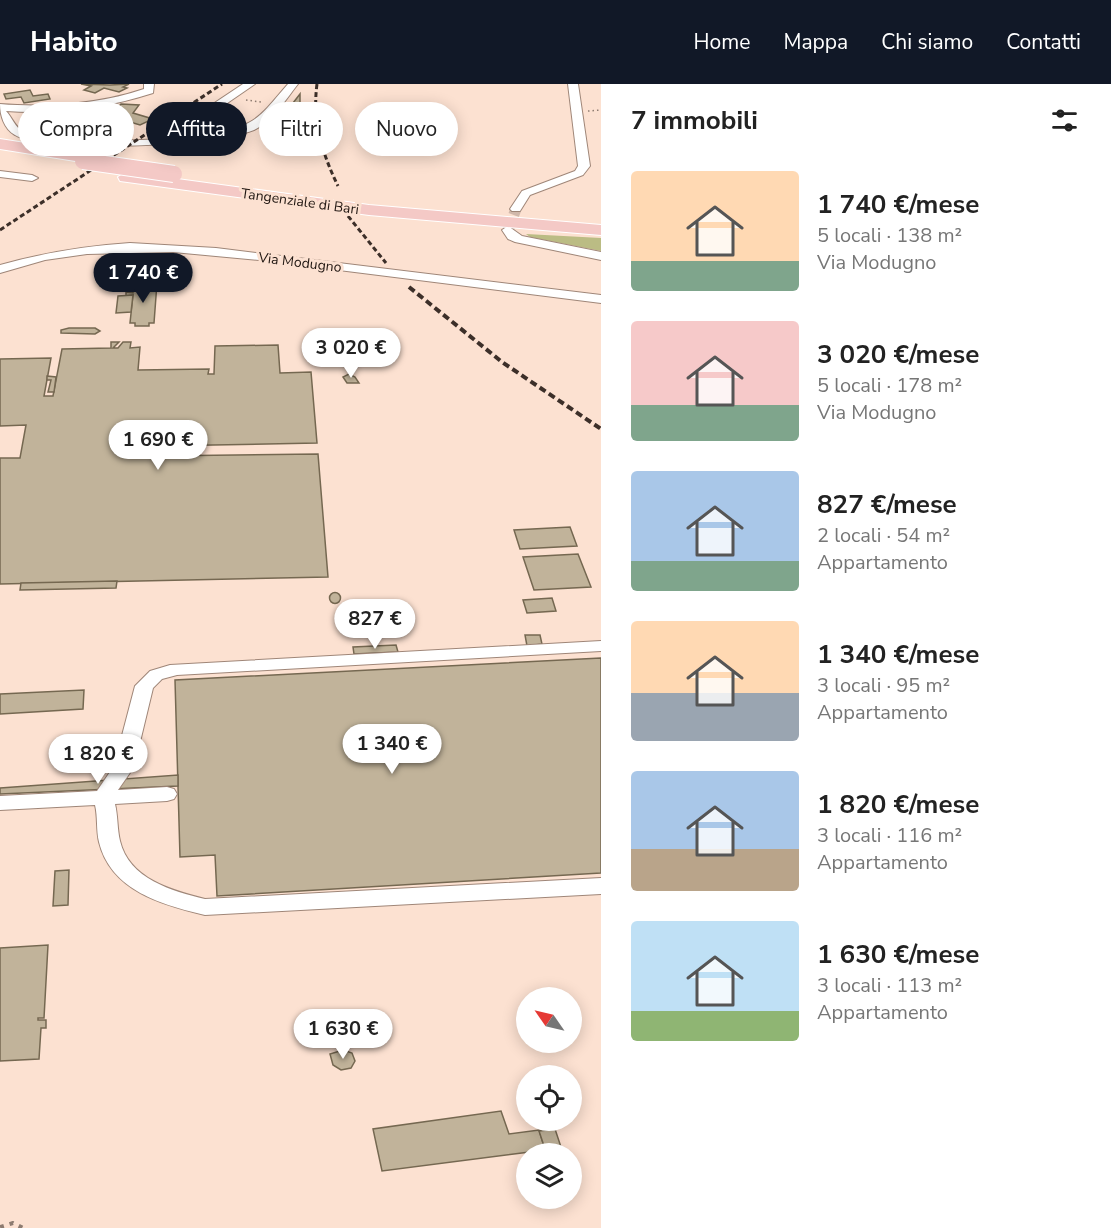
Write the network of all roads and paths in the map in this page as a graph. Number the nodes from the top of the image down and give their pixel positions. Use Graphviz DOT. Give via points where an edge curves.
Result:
graph roads {
  1 [pos="149,84"];
  2 [pos="250,84"];
  3 [pos="293,84"];
  4 [pos="573,84"];
  5 [pos="84,102"];
  6 [pos="223,102"];
  7 [pos="0,109"];
  8 [pos="18,109"];
  9 [pos="18,115"];
  10 [pos="257,123"];
  11 [pos="11,126"];
  12 [pos="247,128"];
  13 [pos="146,140"];
  14 [pos="0,144"];
  15 [pos="0,149"];
  16 [pos="0,158"];
  17 [pos="0,163"];
  18 [pos="79,165"];
  19 [pos="37,173"];
  20 [pos="0,174"];
  21 [pos="516,209"];
  22 [pos="601,216"];
  23 [pos="543,217"];
  24 [pos="601,221"];
  25 [pos="508,230"];
  26 [pos="601,230"];
  27 [pos="601,256"];
  28 [pos="0,269"];
  29 [pos="601,299"];
  30 [pos="601,646"];
  31 [pos="167,794"];
  32 [pos="103,797"];
  33 [pos="0,803"];
  34 [pos="601,886"];
  35 [pos="0,1227"];
  36 [pos="22,1228"];
  1 -- 5 [label="street" via="149,91 140,95"];
  2 -- 6 [label="street"];
  3 -- 10 [label="street"];
  4 -- 21 [label="street" via="584,166 574,175 525,193"];
  7 -- 8 [label="street"];
  7 -- 11 [label="street"];
  9 -- 11 [label="street"];
  10 -- 12 [label="street"];
  11 -- 13 [label="street" via="30,138 57,142"];
  14 -- 18 [label="highway"];
  15 -- 18 [label="highway, Tangenziale di Bari"];
  16 -- 18 [label="highway, Tangenziale di Bari"];
  17 -- 19 [label="highway"];
  18 -- 23 [label="highway, Tangenziale di Bari, bridge"];
  18 -- 26 [label="highway, Tangenziale di Bari" via="99,177 126,177 369,210"];
  19 -- 20 [label="street"];
  22 -- 23 [label="highway"];
  23 -- 24 [label="highway, Tangenziale di Bari"];
  25 -- 27 [label="street" via="519,239"];
  28 -- 29 [label="street, Via Modugno" via="91,248 168,246"];
  30 -- 32 [label="street" via="176,669 156,675 144,686 124,767"];
  31 -- 32 [label="street"];
  32 -- 33 [label="street"];
  32 -- 34 [label="street" via="111,848 121,865 150,890 205,907"];
  35 -- 36 [label="path" via="13,1223"];
}
